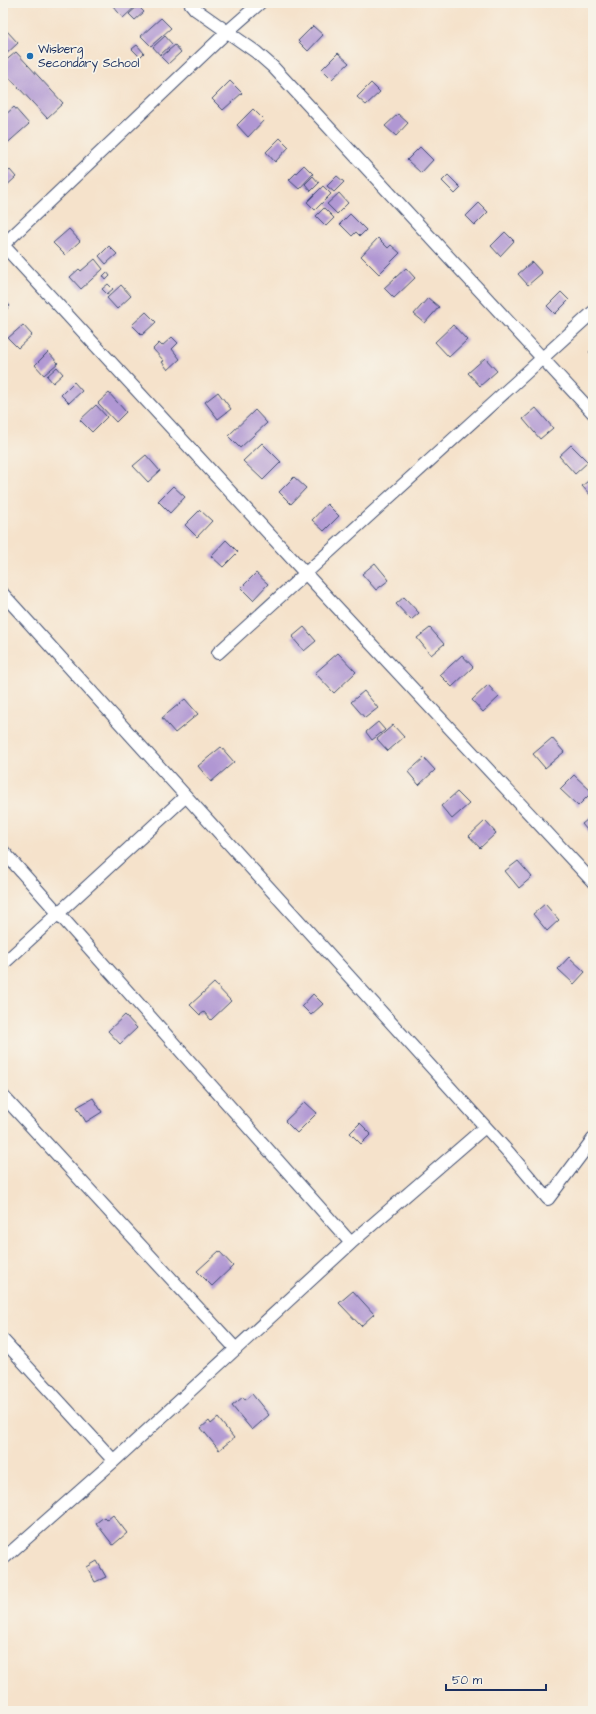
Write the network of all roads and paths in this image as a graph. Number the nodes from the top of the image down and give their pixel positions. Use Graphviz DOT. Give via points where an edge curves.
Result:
graph roads {
  1 [pos="190,3"];
  2 [pos="260,3"];
  3 [pos="227,32"];
  4 [pos="3,245"];
  5 [pos="593,312"];
  6 [pos="542,357"];
  7 [pos="593,413"];
  8 [pos="306,574"];
  9 [pos="3,594"];
  10 [pos="218,653"];
  11 [pos="186,796"];
  12 [pos="3,852"];
  13 [pos="593,882"];
  14 [pos="58,914"];
  15 [pos="3,964"];
  16 [pos="3,1096"];
  17 [pos="485,1127"];
  18 [pos="593,1139"];
  19 [pos="351,1243"];
  20 [pos="3,1340"];
  21 [pos="236,1349"];
  22 [pos="114,1461"];
  23 [pos="3,1559"];
  1 -- 3 [label="street"];
  2 -- 3 [label="street"];
  3 -- 4 [label="street"];
  3 -- 6 [label="street" via="273,67"];
  4 -- 8 [label="street"];
  5 -- 6 [label="street"];
  6 -- 7 [label="street"];
  6 -- 8 [label="street"];
  8 -- 10 [label="street"];
  8 -- 13 [label="street"];
  9 -- 11 [label="street"];
  11 -- 14 [label="street"];
  11 -- 17 [label="street"];
  12 -- 14 [label="street"];
  14 -- 15 [label="street"];
  14 -- 19 [label="street"];
  16 -- 21 [label="street"];
  17 -- 18 [label="street" via="548,1199"];
  17 -- 19 [label="street"];
  19 -- 21 [label="street"];
  20 -- 22 [label="street"];
  21 -- 22 [label="street"];
  22 -- 23 [label="street"];
}
